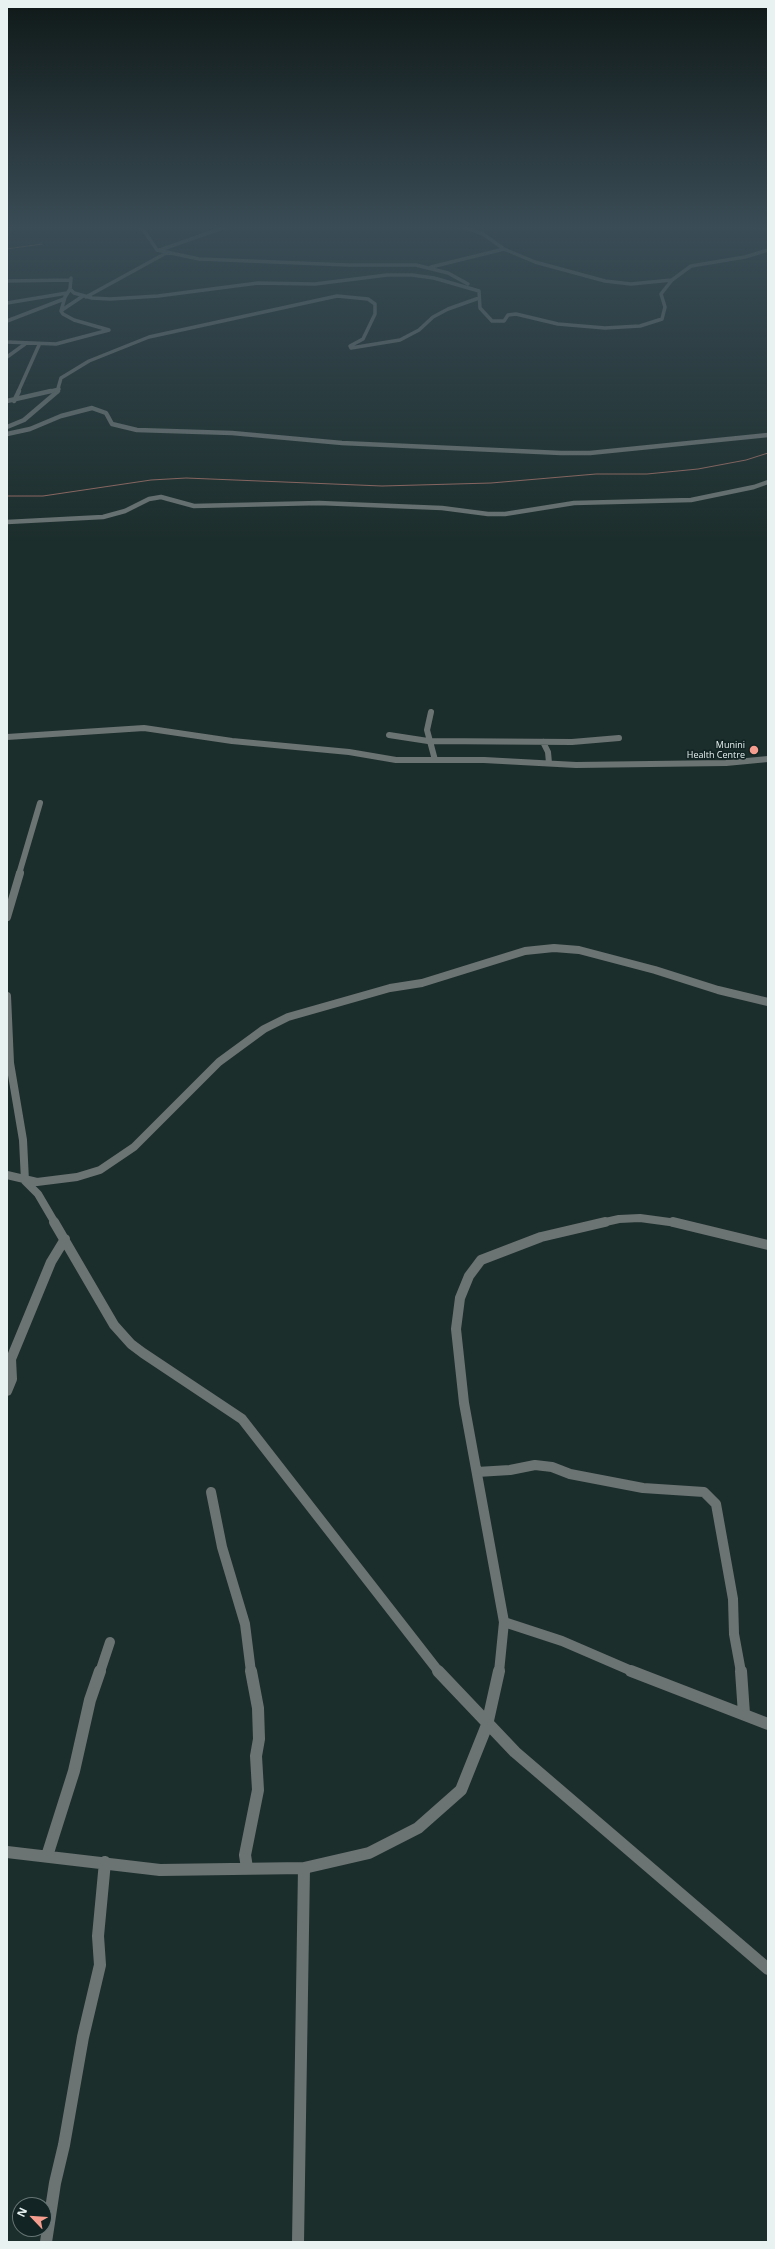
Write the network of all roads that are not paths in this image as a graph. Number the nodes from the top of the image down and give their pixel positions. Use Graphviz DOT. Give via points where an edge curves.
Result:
graph roads {
  1 [pos="102,332"];
  2 [pos="170,332"];
  3 [pos="366,332"];
  4 [pos="415,332"];
  5 [pos="7,342"];
  6 [pos="26,344"];
  7 [pos="39,345"];
  8 [pos="7,358"];
  9 [pos="59,389"];
  10 [pos="7,401"];
  11 [pos="14,401"];
  12 [pos="7,427"];
  13 [pos="7,434"];
  14 [pos="768,435"];
  15 [pos="768,482"];
  16 [pos="7,522"];
  17 [pos="431,712"];
  18 [pos="389,735"];
  19 [pos="7,737"];
  20 [pos="619,738"];
  21 [pos="428,741"];
  22 [pos="543,742"];
  23 [pos="768,759"];
  24 [pos="434,760"];
  25 [pos="549,763"];
  26 [pos="40,803"];
  27 [pos="7,917"];
  28 [pos="7,996"];
  29 [pos="768,1002"];
  30 [pos="7,1175"];
  31 [pos="25,1181"];
  32 [pos="65,1239"];
  33 [pos="768,1244"];
  34 [pos="7,1391"];
  35 [pos="478,1472"];
  36 [pos="210,1492"];
  37 [pos="504,1622"];
  38 [pos="110,1642"];
  39 [pos="744,1714"];
  40 [pos="487,1724"];
  41 [pos="768,1724"];
  42 [pos="7,1852"];
  43 [pos="47,1856"];
  44 [pos="105,1862"];
  45 [pos="247,1868"];
  46 [pos="304,1868"];
  47 [pos="768,1969"];
  48 [pos="46,2242"];
  49 [pos="298,2242"];
  1 -- 7 [label="street" via="61,343"];
  2 -- 9 [label="street" via="148,337 95,359 61,378"];
  3 -- 4 [label="street" via="362,339 350,346 358,348 400,340"];
  5 -- 6 [label="street"];
  6 -- 7 [label="street"];
  6 -- 8 [label="street"];
  7 -- 11 [label="street"];
  9 -- 11 [label="street"];
  9 -- 12 [label="street" via="24,420"];
  10 -- 11 [label="street"];
  13 -- 14 [label="street" via="92,408 106,413 112,424 137,430 232,433 342,443 553,453 590,453"];
  15 -- 16 [label="street" via="691,500 574,503 505,514 442,508 325,503 194,506 161,497 149,499 125,512 103,517"];
  17 -- 21 [label="street" via="427,724"];
  18 -- 21 [label="street"];
  19 -- 24 [label="street" via="81,730 151,728 254,744 334,751 396,760"];
  20 -- 22 [label="street"];
  21 -- 22 [label="street"];
  21 -- 24 [label="street"];
  22 -- 25 [label="street" via="548,752"];
  23 -- 25 [label="street" via="726,763"];
  24 -- 25 [label="street"];
  26 -- 27 [label="street"];
  28 -- 31 [label="street" via="10,1063 22,1140"];
  29 -- 31 [label="street" via="718,990 587,951 554,948 525,951 422,983 390,988 288,1017 264,1029 219,1062 118,1159 100,1170 77,1177"];
  30 -- 31 [label="street"];
  31 -- 32 [label="street" via="38,1194"];
  32 -- 34 [label="street" via="52,1262 11,1359 12,1379"];
  32 -- 40 [label="street" via="114,1325 143,1353 242,1419 441,1675"];
  33 -- 35 [label="street" via="672,1222 640,1218 619,1219 541,1237 481,1260 469,1276 460,1298 456,1329 464,1403"];
  35 -- 37 [label="street"];
  35 -- 39 [label="street" via="535,1465 643,1488 704,1492 716,1504 734,1599 734,1634 740,1665"];
  36 -- 45 [label="street" via="222,1547 244,1618 258,1708 258,1790 245,1855"];
  37 -- 39 [label="street" via="562,1641 618,1666"];
  37 -- 40 [label="street" via="498,1682"];
  38 -- 43 [label="street" via="90,1700 74,1771"];
  39 -- 41 [label="street"];
  40 -- 46 [label="street" via="461,1790 418,1828 369,1853"];
  40 -- 47 [label="street" via="515,1752"];
  42 -- 43 [label="street"];
  43 -- 44 [label="street"];
  44 -- 45 [label="street" via="160,1870"];
  44 -- 48 [label="street" via="98,1936 100,1965 83,2037"];
  45 -- 46 [label="street"];
  46 -- 49 [label="street"];
}
